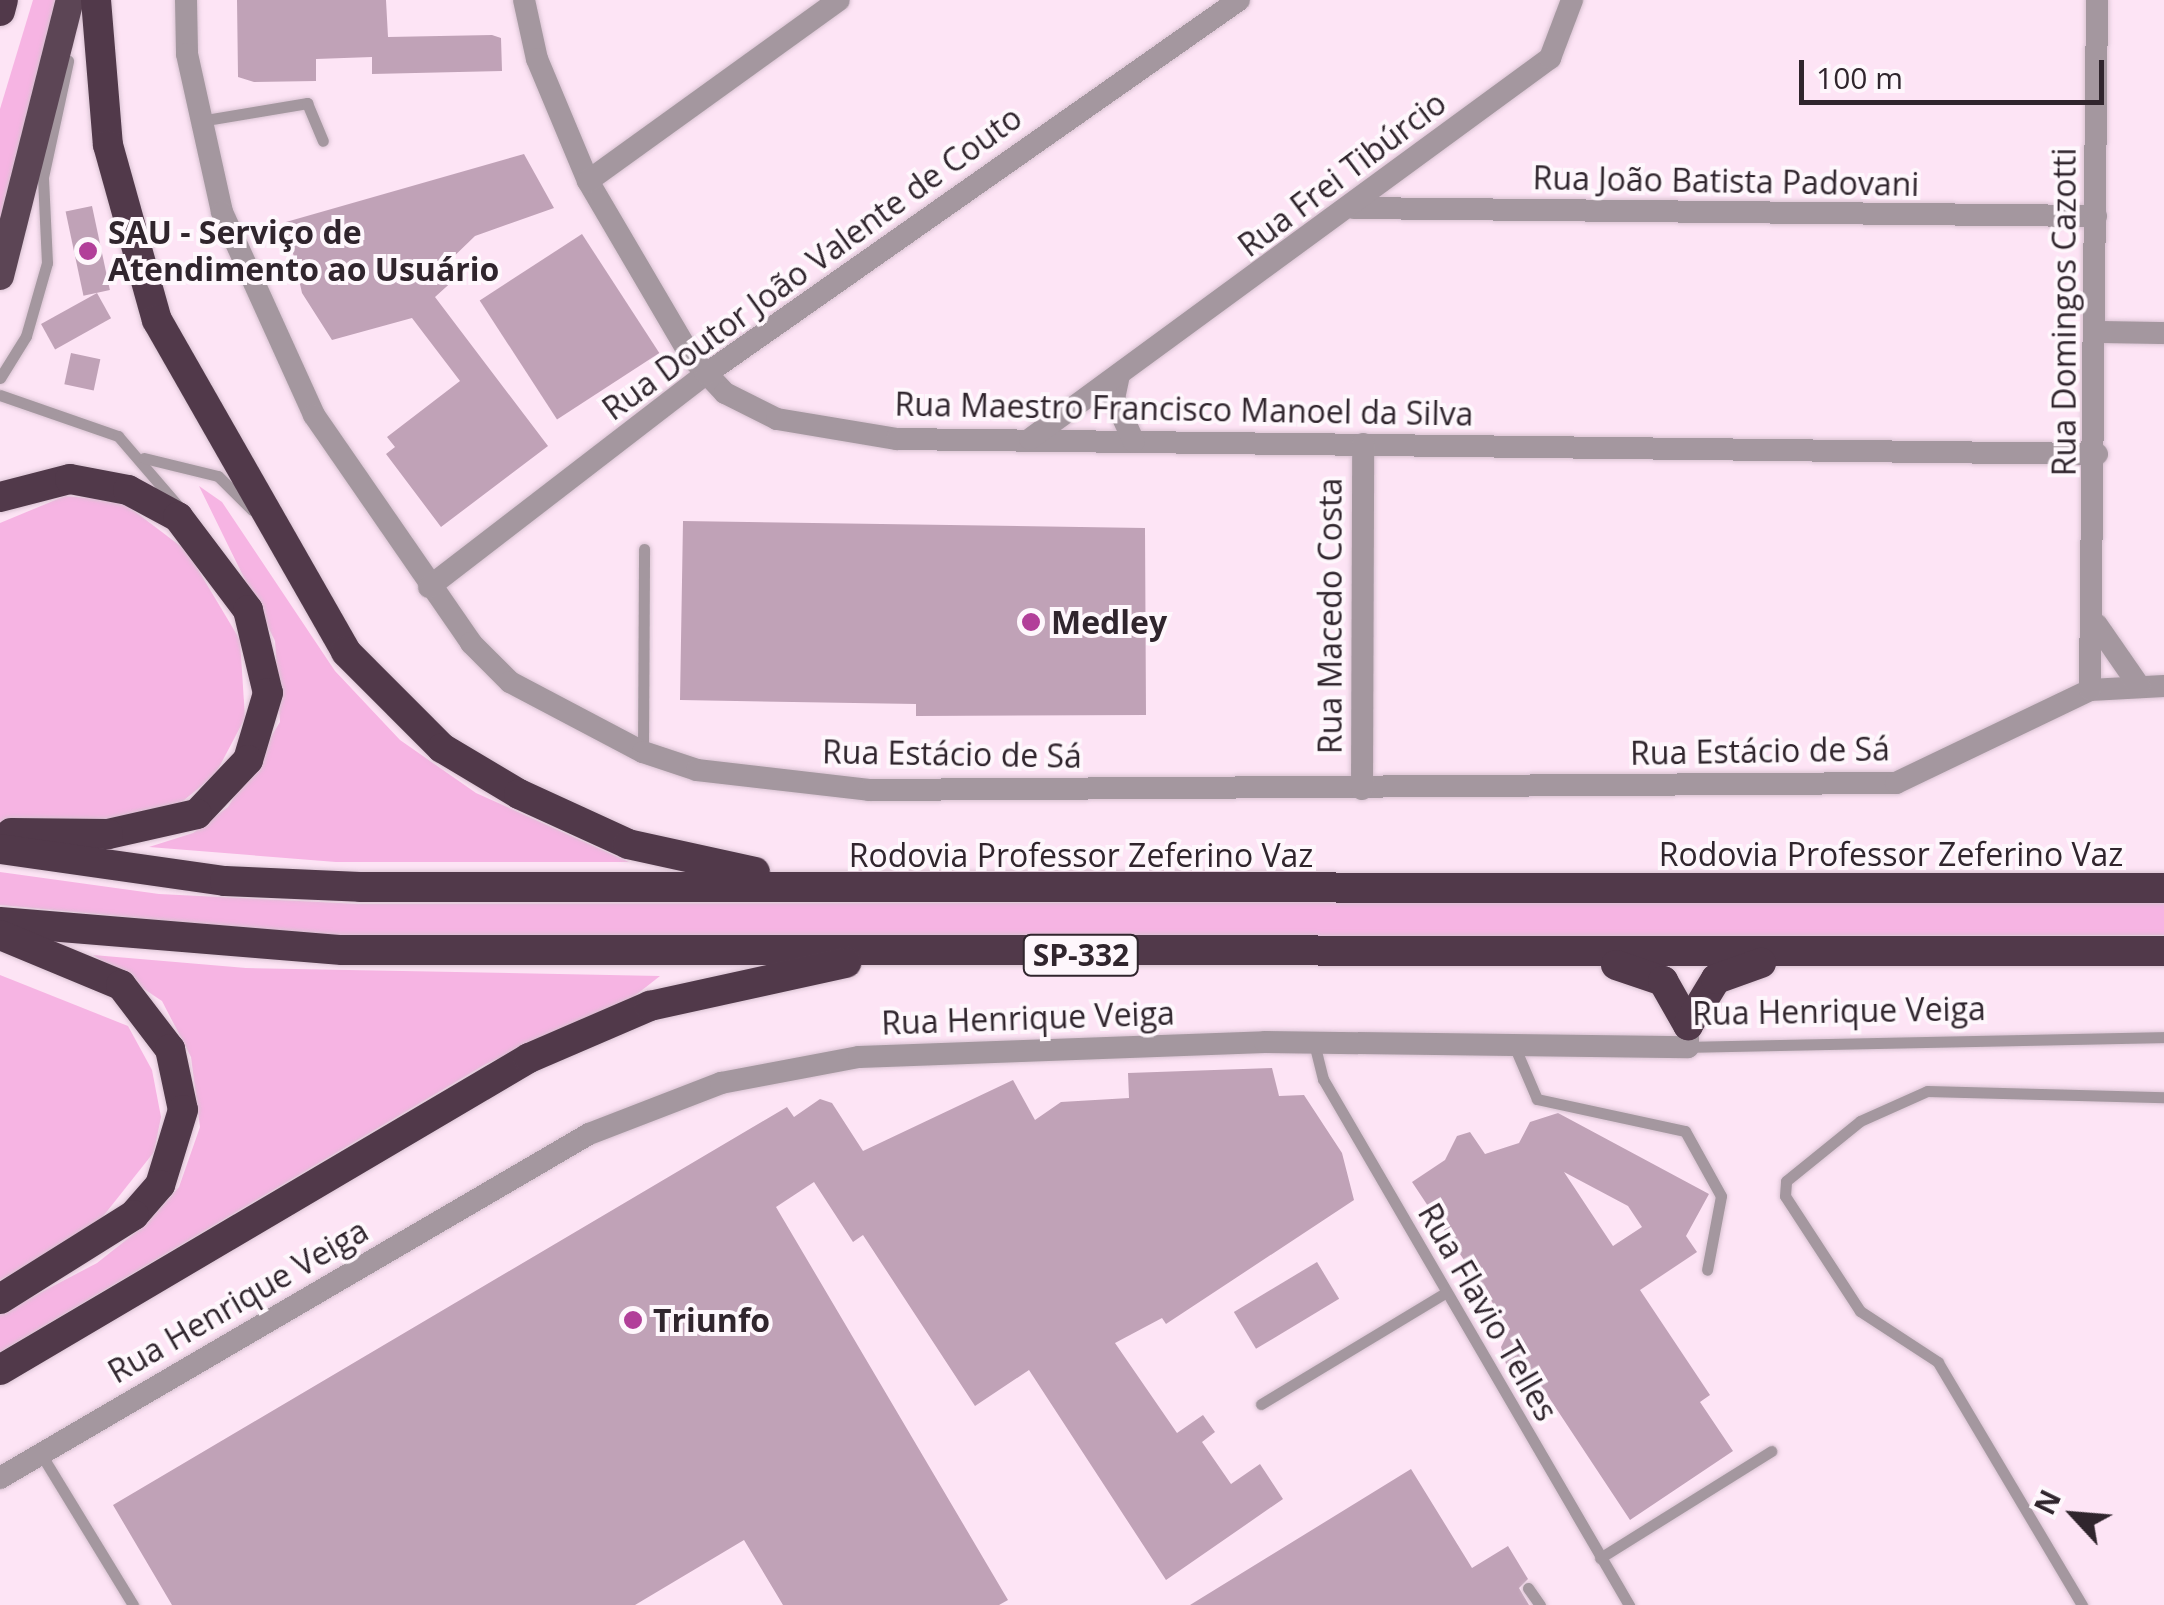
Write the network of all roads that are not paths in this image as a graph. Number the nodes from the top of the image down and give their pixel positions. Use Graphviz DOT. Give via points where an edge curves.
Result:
graph roads {
  1 [pos="3,0"];
  2 [pos="72,0"];
  3 [pos="96,0"];
  4 [pos="186,0"];
  5 [pos="524,0"];
  6 [pos="840,0"];
  7 [pos="1238,0"];
  8 [pos="1572,0"];
  9 [pos="2097,0"];
  10 [pos="0,11"];
  11 [pos="200,122"];
  12 [pos="323,141"];
  13 [pos="588,181"];
  14 [pos="1354,208"];
  15 [pos="2096,216"];
  16 [pos="0,276"];
  17 [pos="2097,332"];
  18 [pos="2164,333"];
  19 [pos="706,374"];
  20 [pos="1119,375"];
  21 [pos="0,378"];
  22 [pos="0,396"];
  23 [pos="1030,439"];
  24 [pos="1134,442"];
  25 [pos="1363,444"];
  26 [pos="2097,454"];
  27 [pos="144,458"];
  28 [pos="0,497"];
  29 [pos="271,530"];
  30 [pos="644,548"];
  31 [pos="215,556"];
  32 [pos="430,587"];
  33 [pos="2097,625"];
  34 [pos="2140,686"];
  35 [pos="2164,686"];
  36 [pos="2090,690"];
  37 [pos="643,752"];
  38 [pos="1362,789"];
  39 [pos="0,832"];
  40 [pos="0,848"];
  41 [pos="2164,888"];
  42 [pos="882,890"];
  43 [pos="0,922"];
  44 [pos="0,935"];
  45 [pos="2164,951"];
  46 [pos="1906,952"];
  47 [pos="1488,953"];
  48 [pos="1040,956"];
  49 [pos="1688,1036"];
  50 [pos="2164,1037"];
  51 [pos="1314,1040"];
  52 [pos="1514,1043"];
  53 [pos="2164,1097"];
  54 [pos="1707,1270"];
  55 [pos="1445,1293"];
  56 [pos="0,1299"];
  57 [pos="0,1370"];
  58 [pos="1261,1404"];
  59 [pos="1771,1452"];
  60 [pos="41,1454"];
  61 [pos="0,1478"];
  62 [pos="1600,1558"];
  63 [pos="1528,1588"];
  64 [pos="132,1605"];
  65 [pos="1540,1605"];
  66 [pos="1629,1605"];
  67 [pos="2082,1605"];
  1 -- 10 [label="highway"];
  2 -- 16 [label="highway"];
  2 -- 21 [label="lane" via="43,177 46,263 26,336"];
  3 -- 29 [label="highway" via="105,128 146,288 194,397"];
  4 -- 11 [label="street, Rua Estácio de Sá"];
  5 -- 13 [label="street, Rua Maestro Francisco Manoel da Silva" via="537,59"];
  6 -- 13 [label="street"];
  7 -- 19 [label="street, Rua Doutor João Valente de Couto"];
  8 -- 14 [label="street, Rua Frei Tibúrcio" via="1554,53"];
  9 -- 15 [label="street, Rua Domingos Cazotti"];
  11 -- 12 [label="lane" via="307,104"];
  11 -- 32 [label="street, Rua Estácio de Sá" via="251,289 314,415"];
  13 -- 19 [label="street, Rua Maestro Francisco Manoel da Silva"];
  14 -- 15 [label="street, Rua João Batista Padovani"];
  14 -- 20 [label="street, Rua Frei Tibúrcio"];
  15 -- 17 [label="street, Rua Domingos Cazotti"];
  17 -- 18 [label="street"];
  17 -- 26 [label="street, Rua Domingos Cazotti"];
  19 -- 23 [label="street, Rua Maestro Francisco Manoel da Silva" via="777,419 831,433"];
  19 -- 32 [label="street, Rua Doutor João Valente de Couto"];
  20 -- 23 [label="street, Rua Frei Tibúrcio"];
  20 -- 24 [label="street" via="1114,398"];
  22 -- 27 [label="lane" via="97,426"];
  23 -- 24 [label="street, Rua Maestro Francisco Manoel da Silva"];
  24 -- 25 [label="street, Rua Maestro Francisco Manoel da Silva"];
  25 -- 26 [label="street, Rua Maestro Francisco Manoel da Silva"];
  25 -- 38 [label="street, Rua Macedo Costa"];
  26 -- 33 [label="street, Rua Domingos Cazotti"];
  27 -- 29 [label="lane" via="218,476"];
  27 -- 31 [label="lane"];
  28 -- 31 [label="highway" via="70,478 128,490 178,517"];
  29 -- 42 [label="highway" via="318,612 391,703 519,794 582,827 701,864"];
  30 -- 37 [label="lane"];
  31 -- 39 [label="highway" via="248,610 266,669 267,713 235,781 172,824"];
  32 -- 37 [label="street, Rua Estácio de Sá" via="510,682"];
  33 -- 34 [label="street"];
  33 -- 36 [label="street, Rua Domingos Cazotti"];
  34 -- 35 [label="street, Rua Estácio de Sá"];
  34 -- 36 [label="street, Rua Estácio de Sá"];
  36 -- 38 [label="street, Rua Estácio de Sá" via="1896,784"];
  37 -- 38 [label="street, Rua Estácio de Sá" via="697,770 869,790"];
  40 -- 42 [label="highway, Rodovia Professor Zeferino Vaz / SP-332" via="244,882"];
  41 -- 42 [label="highway, Rodovia Professor Zeferino Vaz / SP-332"];
  43 -- 48 [label="highway, SP-332" via="342,950"];
  44 -- 56 [label="highway" via="121,985 170,1049 183,1110 160,1186 134,1215"];
  45 -- 46 [label="highway, SP-332"];
  46 -- 47 [label="highway, SP-332"];
  46 -- 49 [label="highway" via="1730,970"];
  47 -- 48 [label="highway, SP-332"];
  47 -- 49 [label="highway" via="1637,967 1663,981"];
  48 -- 57 [label="highway" via="837,964 600,1025 452,1100"];
  49 -- 50 [label="lane, Rua Henrique Veiga"];
  49 -- 52 [label="street, Rua Henrique Veiga"];
  51 -- 52 [label="street, Rua Henrique Veiga"];
  51 -- 55 [label="lane, Rua Flavio Telles" via="1324,1078"];
  51 -- 60 [label="street, Rua Henrique Veiga" via="859,1057 721,1083 589,1134"];
  52 -- 54 [label="lane" via="1537,1099 1685,1132 1721,1196"];
  53 -- 67 [label="lane" via="1927,1091 1860,1121 1786,1181 1785,1196 1860,1311 1938,1362"];
  55 -- 58 [label="lane"];
  55 -- 62 [label="lane, Rua Flavio Telles"];
  59 -- 62 [label="lane"];
  60 -- 61 [label="street, Rua Henrique Veiga"];
  60 -- 64 [label="lane"];
  62 -- 66 [label="lane, Rua Flavio Telles"];
  63 -- 65 [label="lane"];
}
